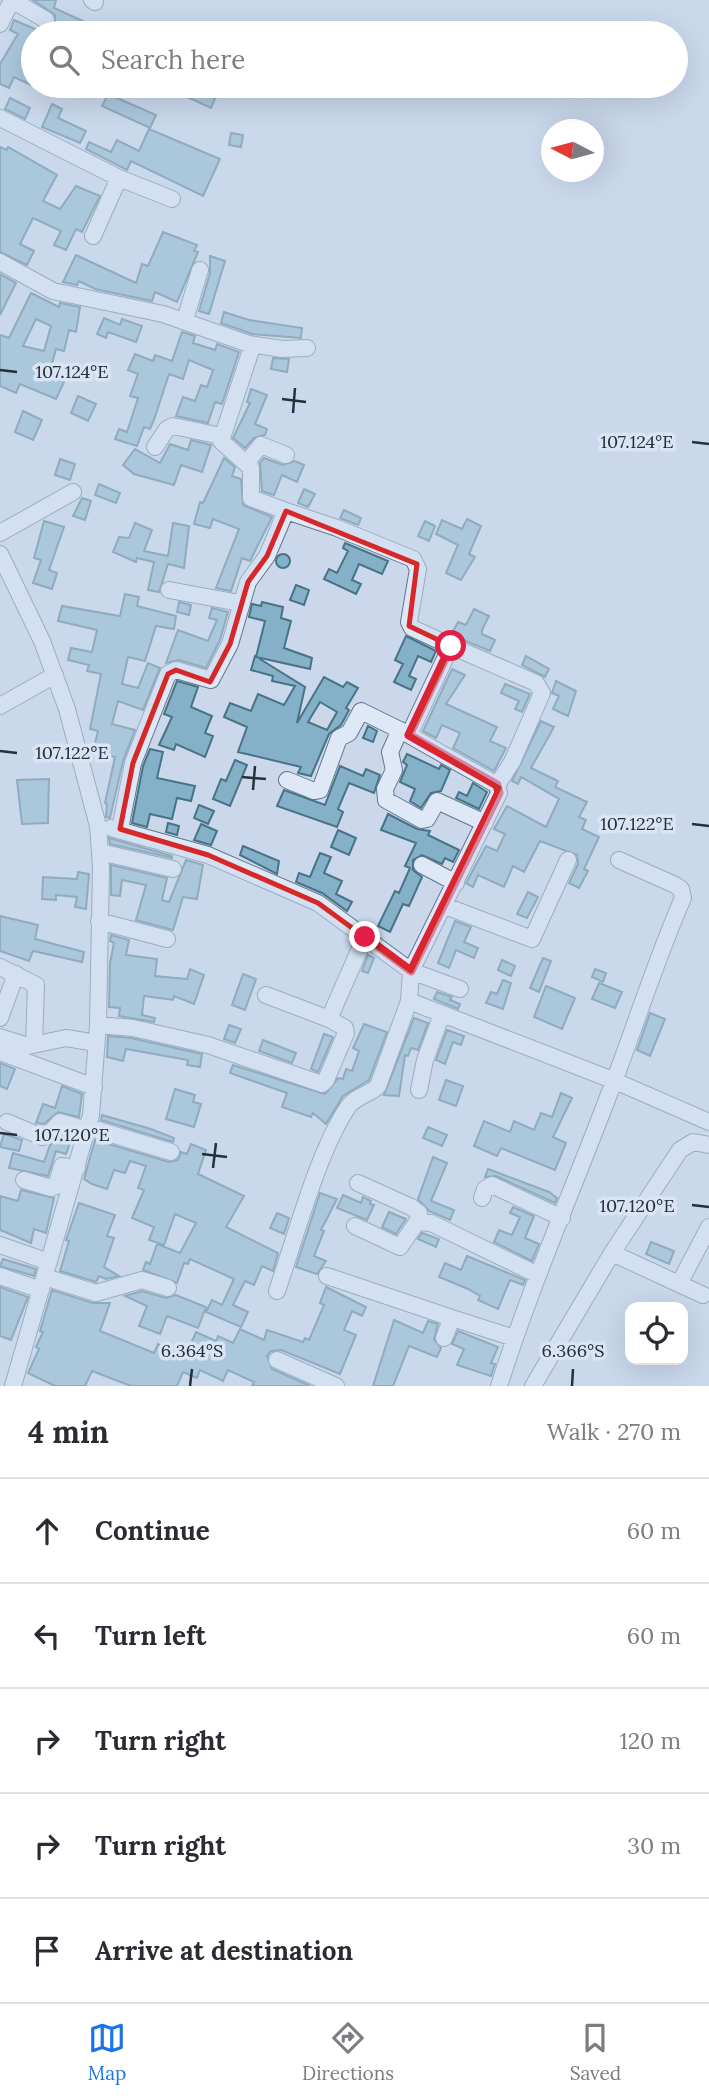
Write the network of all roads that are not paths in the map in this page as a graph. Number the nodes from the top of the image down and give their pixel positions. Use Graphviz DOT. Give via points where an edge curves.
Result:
graph roads {
  1 [pos="2,17"];
  2 [pos="46,20"];
  3 [pos="0,118"];
  4 [pos="119,177"];
  5 [pos="172,199"];
  6 [pos="93,236"];
  7 [pos="0,262"];
  8 [pos="200,270"];
  9 [pos="185,320"];
  10 [pos="249,344"];
  11 [pos="307,348"];
  12 [pos="221,436"];
  13 [pos="155,447"];
  14 [pos="286,455"];
  15 [pos="247,462"];
  16 [pos="73,492"];
  17 [pos="286,511"];
  18 [pos="0,533"];
  19 [pos="0,554"];
  20 [pos="169,590"];
  21 [pos="240,603"];
  22 [pos="451,646"];
  23 [pos="55,675"];
  24 [pos="0,706"];
  25 [pos="405,733"];
  26 [pos="287,780"];
  27 [pos="497,785"];
  28 [pos="485,823"];
  29 [pos="98,826"];
  30 [pos="120,829"];
  31 [pos="100,852"];
  32 [pos="568,860"];
  33 [pos="619,860"];
  34 [pos="422,865"];
  35 [pos="173,869"];
  36 [pos="456,883"];
  37 [pos="445,906"];
  38 [pos="99,921"];
  39 [pos="365,937"];
  40 [pos="167,939"];
  41 [pos="0,967"];
  42 [pos="411,971"];
  43 [pos="16,974"];
  44 [pos="460,989"];
  45 [pos="266,995"];
  46 [pos="409,1001"];
  47 [pos="442,1014"];
  48 [pos="0,1018"];
  49 [pos="329,1019"];
  50 [pos="98,1025"];
  51 [pos="0,1037"];
  52 [pos="96,1043"];
  53 [pos="34,1045"];
  54 [pos="0,1052"];
  55 [pos="615,1081"];
  56 [pos="94,1087"];
  57 [pos="419,1090"];
  58 [pos="7,1122"];
  59 [pos="709,1122"];
  60 [pos="88,1128"];
  61 [pos="709,1145"];
  62 [pos="171,1152"];
  63 [pos="76,1168"];
  64 [pos="24,1180"];
  65 [pos="358,1183"];
  66 [pos="482,1198"];
  67 [pos="562,1218"];
  68 [pos="417,1222"];
  69 [pos="355,1226"];
  70 [pos="709,1227"];
  71 [pos="0,1245"];
  72 [pos="611,1253"];
  73 [pos="538,1275"];
  74 [pos="0,1276"];
  75 [pos="45,1276"];
  76 [pos="327,1276"];
  77 [pos="679,1284"];
  78 [pos="169,1288"];
  79 [pos="277,1291"];
  80 [pos="703,1295"];
  81 [pos="452,1318"];
  82 [pos="443,1338"];
  83 [pos="514,1338"];
  84 [pos="277,1360"];
  85 [pos="332,1385"];
  86 [pos="13,1386"];
  87 [pos="499,1386"];
  88 [pos="533,1386"];
  1 -- 2 [label="street" via="12,0"];
  3 -- 4 [label="street"];
  4 -- 5 [label="street"];
  4 -- 6 [label="street"];
  7 -- 9 [label="street" via="53,290"];
  8 -- 9 [label="street"];
  9 -- 10 [label="street"];
  10 -- 11 [label="street"];
  10 -- 12 [label="street" via="251,350"];
  12 -- 13 [label="street" via="173,426"];
  12 -- 15 [label="street" via="225,447"];
  14 -- 15 [label="street" via="261,445"];
  15 -- 17 [label="street" via="253,472 251,498"];
  16 -- 18 [label="street"];
  17 -- 21 [label="street"];
  17 -- 22 [label="street" via="412,559 418,569 409,622 412,628"];
  19 -- 23 [label="street"];
  20 -- 21 [label="street"];
  21 -- 30 [label="street" via="230,644 211,680 176,670 168,674 133,763"];
  22 -- 25 [label="street"];
  22 -- 27 [label="street" via="536,683 542,693"];
  23 -- 24 [label="street"];
  23 -- 29 [label="street"];
  25 -- 26 [label="street" via="359,712 349,733 339,738 320,790"];
  25 -- 27 [label="street"];
  25 -- 28 [label="street" via="390,752 394,770 385,789 386,800 422,820 437,801"];
  27 -- 28 [label="street" via="499,793"];
  28 -- 36 [label="street"];
  29 -- 30 [label="street"];
  29 -- 31 [label="street"];
  30 -- 39 [label="street" via="208,855 318,903"];
  31 -- 35 [label="street"];
  31 -- 38 [label="street"];
  32 -- 37 [label="street" via="532,939"];
  33 -- 55 [label="street" via="675,885 683,897 656,959"];
  34 -- 36 [label="street"];
  36 -- 37 [label="street"];
  37 -- 42 [label="street"];
  38 -- 40 [label="street"];
  38 -- 50 [label="street"];
  39 -- 42 [label="street"];
  39 -- 49 [label="street"];
  41 -- 43 [label="street"];
  42 -- 44 [label="street"];
  42 -- 46 [label="street"];
  43 -- 48 [label="street"];
  43 -- 53 [label="street" via="36,985"];
  45 -- 49 [label="street"];
  46 -- 47 [label="street"];
  46 -- 79 [label="street" via="378,1086 357,1097 342,1118 314,1182"];
  47 -- 55 [label="street"];
  47 -- 57 [label="street"];
  49 -- 50 [label="street" via="346,1033 322,1084 208,1045"];
  50 -- 52 [label="street"];
  51 -- 53 [label="street"];
  52 -- 53 [label="street" via="66,1038"];
  52 -- 56 [label="street"];
  54 -- 56 [label="street"];
  55 -- 59 [label="street"];
  55 -- 67 [label="street"];
  56 -- 60 [label="street"];
  58 -- 60 [label="street" via="42,1137 60,1122"];
  60 -- 62 [label="street"];
  60 -- 63 [label="street"];
  61 -- 72 [label="street" via="693,1142 680,1150"];
  63 -- 64 [label="street" via="62,1166 54,1188"];
  63 -- 75 [label="street"];
  65 -- 68 [label="street" via="411,1207 419,1213"];
  66 -- 67 [label="street" via="492,1185"];
  67 -- 73 [label="street"];
  68 -- 69 [label="street" via="399,1247"];
  68 -- 73 [label="street" via="431,1223"];
  70 -- 77 [label="street"];
  71 -- 75 [label="street"];
  72 -- 77 [label="street"];
  72 -- 88 [label="street"];
  73 -- 83 [label="street"];
  74 -- 75 [label="street"];
  75 -- 78 [label="street" via="96,1293 142,1280"];
  75 -- 86 [label="street"];
  76 -- 81 [label="street"];
  77 -- 80 [label="street"];
  81 -- 82 [label="street"];
  81 -- 83 [label="street"];
  83 -- 87 [label="street"];
  84 -- 85 [label="street"];
}
